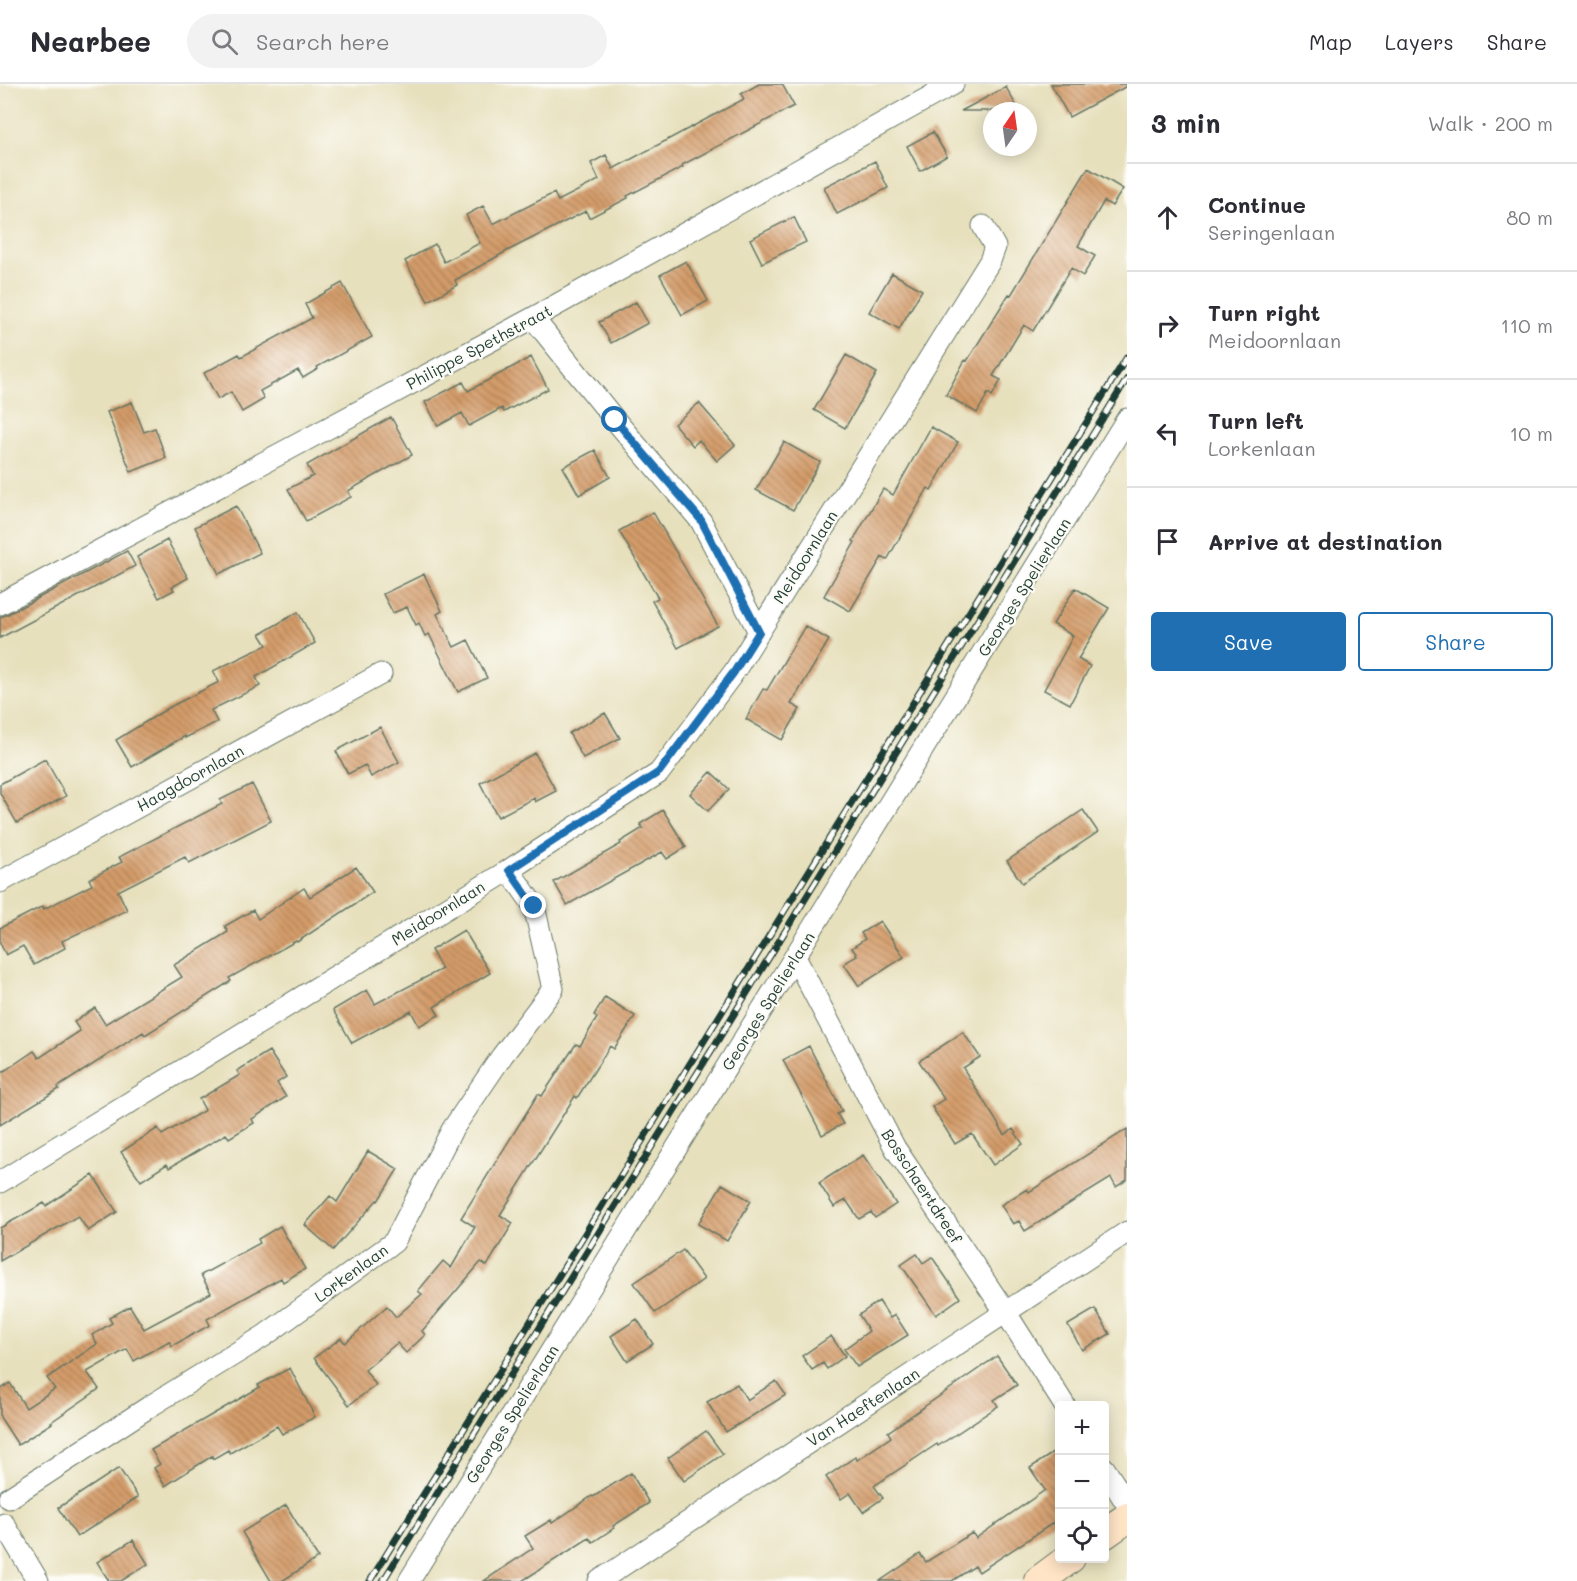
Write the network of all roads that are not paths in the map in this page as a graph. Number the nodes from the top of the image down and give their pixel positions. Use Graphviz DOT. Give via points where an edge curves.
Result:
graph roads {
  1 [pos="953,84"];
  2 [pos="983,226"];
  3 [pos="533,318"];
  4 [pos="1127,419"];
  5 [pos="0,604"];
  6 [pos="759,632"];
  7 [pos="381,674"];
  8 [pos="509,870"];
  9 [pos="0,882"];
  10 [pos="795,957"];
  11 [pos="0,1182"];
  12 [pos="1127,1232"];
  13 [pos="1006,1313"];
  14 [pos="1062,1401"];
  15 [pos="1109,1476"];
  16 [pos="5,1495"];
  17 [pos="1127,1504"];
  18 [pos="1127,1518"];
  19 [pos="2,1524"];
  20 [pos="1109,1531"];
  21 [pos="1063,1563"];
  22 [pos="38,1581"];
  23 [pos="409,1581"];
  24 [pos="599,1581"];
  25 [pos="1039,1581"];
  1 -- 3 [label="street, Philippe Spethstraat"];
  2 -- 6 [label="street, Meidoornlaan" via="995,246 990,261"];
  3 -- 5 [label="street, Philippe Spethstraat"];
  3 -- 6 [label="street" via="701,520"];
  4 -- 10 [label="street, Georges Spelierlaan"];
  6 -- 8 [label="street, Meidoornlaan" via="659,772"];
  7 -- 9 [label="street, Haagdoornlaan"];
  8 -- 11 [label="street, Meidoornlaan"];
  8 -- 16 [label="street, Lorkenlaan" via="534,906 553,989 452,1130 394,1242 264,1336"];
  10 -- 13 [label="street, Bosschaertdreef" via="895,1148"];
  10 -- 23 [label="street, Georges Spelierlaan"];
  12 -- 13 [label="street, Van Haeftenlaan"];
  13 -- 14 [label="street, Bosschaertdreef"];
  13 -- 24 [label="street, Van Haeftenlaan"];
  15 -- 17 [label="street"];
  16 -- 19 [label="street" via="12,1514"];
  18 -- 20 [label="street"];
  19 -- 22 [label="street"];
  21 -- 25 [label="street"];
}
